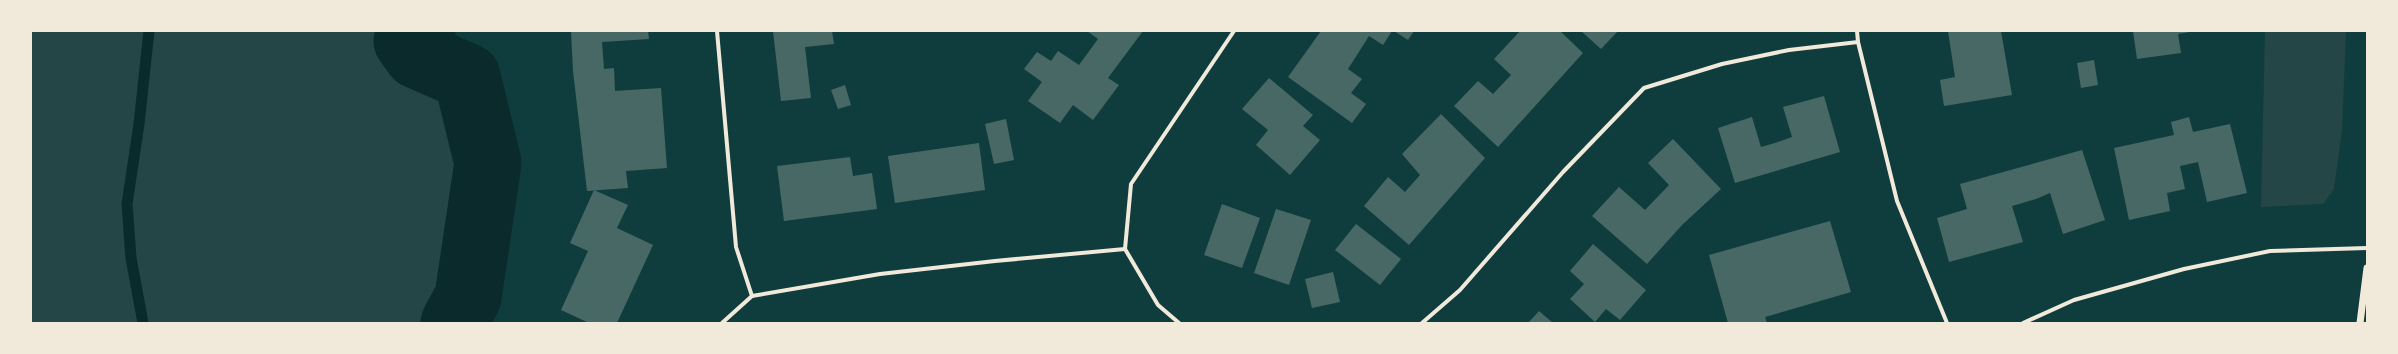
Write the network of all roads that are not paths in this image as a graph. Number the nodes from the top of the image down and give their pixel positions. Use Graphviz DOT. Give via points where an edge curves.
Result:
graph roads {
  1 [pos="717,31"];
  2 [pos="1234,31"];
  3 [pos="1857,31"];
  4 [pos="1858,42"];
  5 [pos="2367,248"];
  6 [pos="1125,249"];
  7 [pos="2367,268"];
  8 [pos="752,296"];
  9 [pos="722,323"];
  10 [pos="1179,323"];
  11 [pos="1422,323"];
  12 [pos="1947,323"];
  13 [pos="2023,323"];
  14 [pos="2360,323"];
  1 -- 8 [label="street" via="736,247"];
  2 -- 6 [label="street" via="1131,184"];
  3 -- 4 [label="street"];
  4 -- 11 [label="street" via="1789,50 1729,62 1644,88 1563,172 1460,290"];
  4 -- 12 [label="street" via="1897,201"];
  5 -- 13 [label="street" via="2270,251 2184,269 2074,300"];
  6 -- 8 [label="street" via="880,274"];
  6 -- 10 [label="street" via="1158,305"];
  7 -- 14 [label="street"];
  8 -- 9 [label="street"];
}
